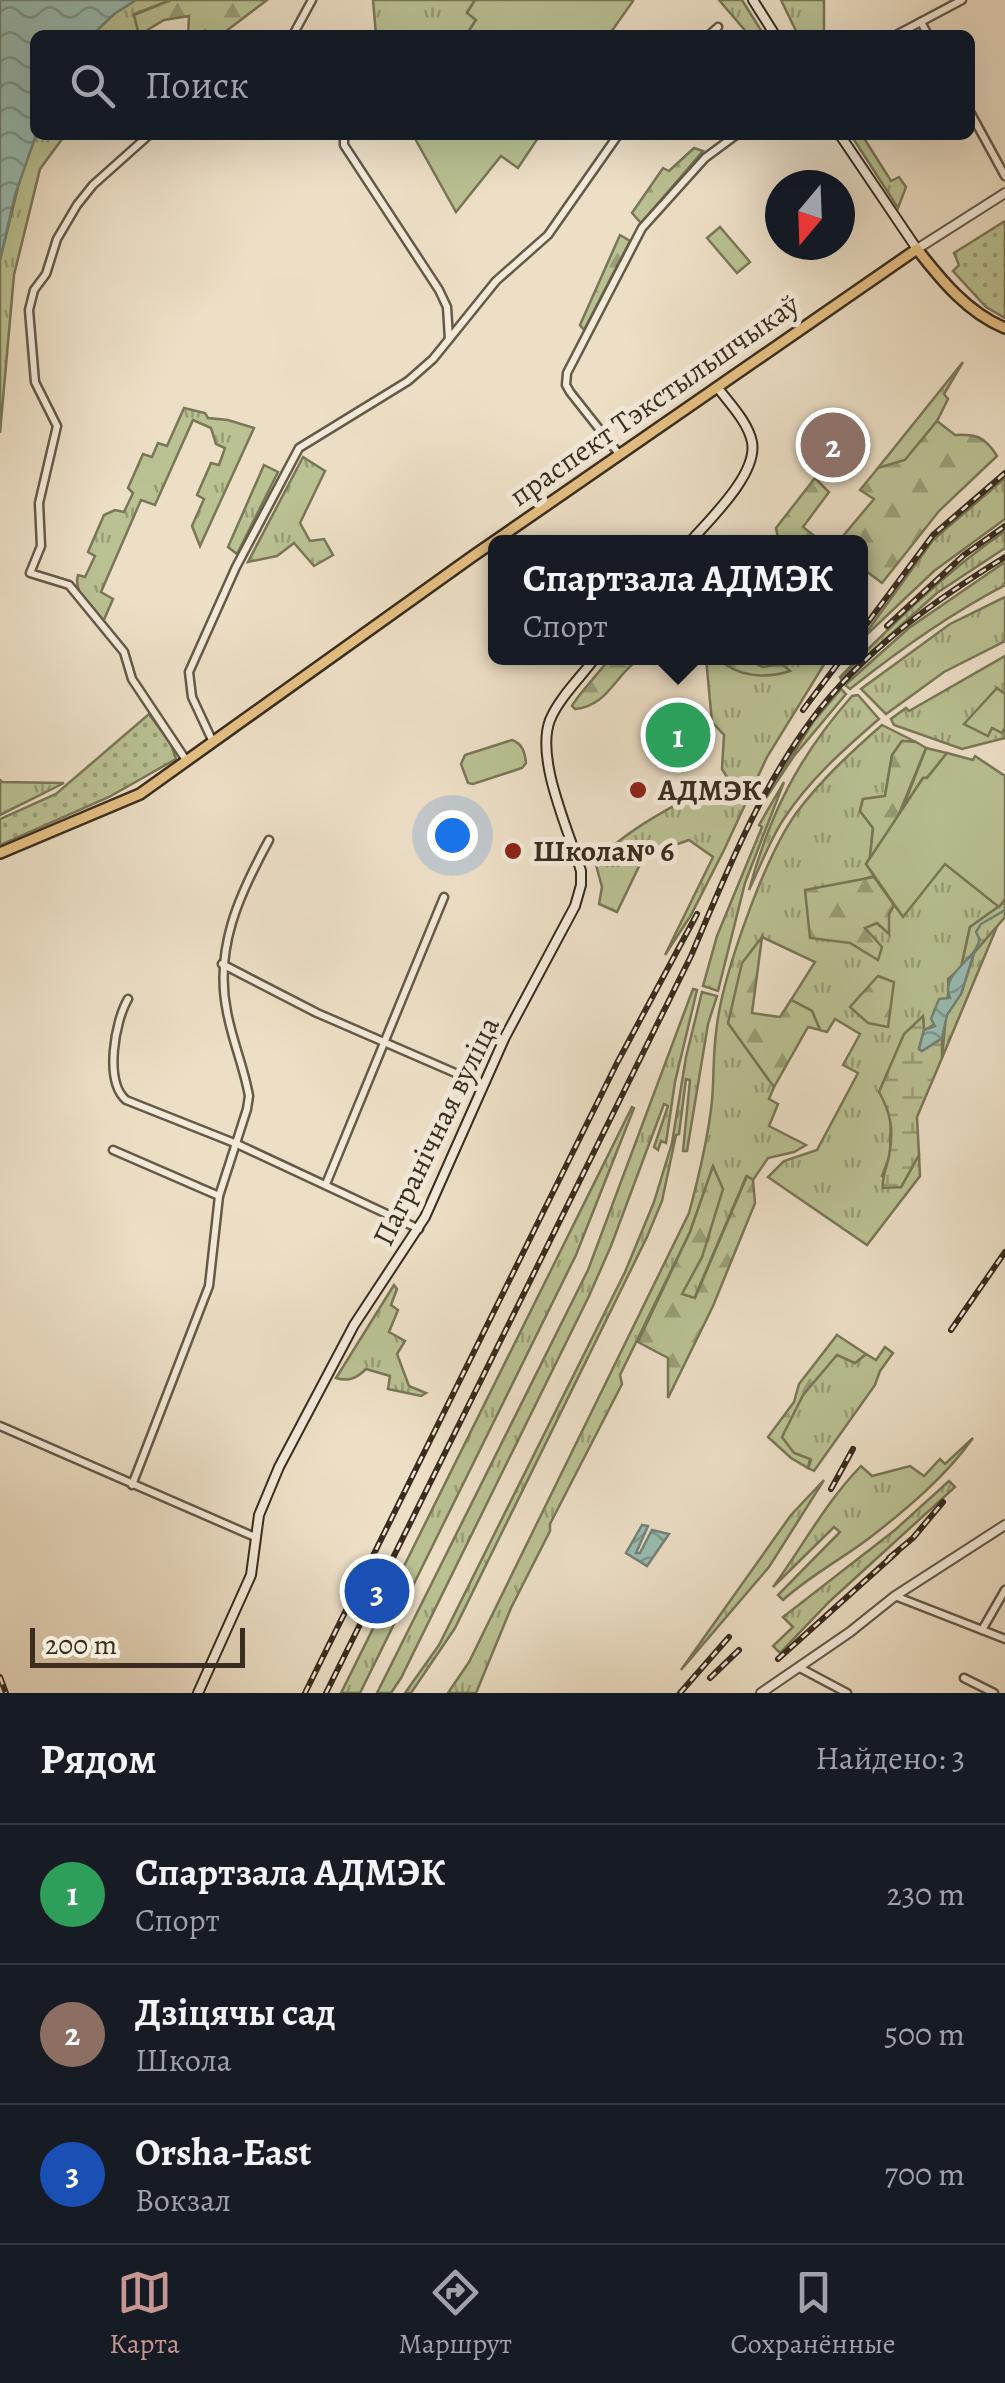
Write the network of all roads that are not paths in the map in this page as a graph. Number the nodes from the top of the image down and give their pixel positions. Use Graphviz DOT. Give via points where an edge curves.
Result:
graph roads {
  1 [pos="312,0"];
  2 [pos="754,0"];
  3 [pos="962,0"];
  4 [pos="921,22"];
  5 [pos="718,27"];
  6 [pos="296,30"];
  7 [pos="715,30"];
  8 [pos="772,30"];
  9 [pos="906,30"];
  10 [pos="925,30"];
  11 [pos="975,121"];
  12 [pos="143,140"];
  13 [pos="344,140"];
  14 [pos="614,140"];
  15 [pos="729,140"];
  16 [pos="843,140"];
  17 [pos="1005,176"];
  18 [pos="1005,192"];
  19 [pos="916,249"];
  20 [pos="1005,328"];
  21 [pos="449,340"];
  22 [pos="718,388"];
  23 [pos="618,454"];
  24 [pos="503,535"];
  25 [pos="696,535"];
  26 [pos="488,546"];
  27 [pos="590,665"];
  28 [pos="212,740"];
  29 [pos="186,760"];
  30 [pos="269,840"];
  31 [pos="0,852"];
  32 [pos="444,897"];
  33 [pos="222,964"];
  34 [pos="128,998"];
  35 [pos="385,1042"];
  36 [pos="482,1085"];
  37 [pos="237,1144"];
  38 [pos="113,1150"];
  39 [pos="326,1184"];
  40 [pos="219,1196"];
  41 [pos="418,1229"];
  42 [pos="0,1426"];
  43 [pos="132,1485"];
  44 [pos="1005,1525"];
  45 [pos="255,1538"];
  46 [pos="1005,1590"];
  47 [pos="895,1596"];
  48 [pos="982,1630"];
  49 [pos="1005,1639"];
  50 [pos="800,1668"];
  51 [pos="964,1678"];
  52 [pos="198,1693"];
  53 [pos="762,1693"];
  54 [pos="847,1693"];
  55 [pos="994,1693"];
  1 -- 6 [label="street"];
  2 -- 8 [label="main road"];
  3 -- 4 [label="street"];
  4 -- 9 [label="street"];
  4 -- 10 [label="street"];
  5 -- 7 [label="street"];
  11 -- 17 [label="street"];
  12 -- 29 [label="street" via="77,204 34,290 36,382 57,426 39,503 41,546 30,573 70,585 124,652 132,678"];
  13 -- 21 [label="street" via="439,290"];
  14 -- 21 [label="street" via="548,235 496,281"];
  15 -- 23 [label="street" via="642,228 566,373 570,392"];
  16 -- 19 [label="main road"];
  18 -- 19 [label="main road, праспект Тэкстыльшчыкаў"];
  19 -- 20 [label="main road" via="966,305"];
  19 -- 22 [label="main road, праспект Тэкстыльшчыкаў"];
  21 -- 28 [label="street" via="408,382 300,448 189,672 192,697"];
  22 -- 23 [label="main road, праспект Тэкстыльшчыкаў"];
  22 -- 25 [label="main road" via="748,430 751,463"];
  23 -- 24 [label="main road, праспект Тэкстыльшчыкаў"];
  26 -- 28 [label="main road, праспект Тэкстыльшчыкаў"];
  27 -- 36 [label="main road, Пагранічная вуліца" via="552,716 546,742 580,870 580,893"];
  28 -- 29 [label="main road, праспект Тэкстыльшчыкаў"];
  29 -- 31 [label="main road, праспект Тэкстыльшчыкаў" via="140,794"];
  30 -- 33 [label="street" via="234,912"];
  32 -- 35 [label="street"];
  33 -- 35 [label="street"];
  33 -- 37 [label="street" via="249,1096"];
  34 -- 37 [label="street" via="114,1033 120,1095"];
  35 -- 36 [label="street"];
  35 -- 39 [label="street"];
  36 -- 41 [label="main road, Пагранічная вуліца"];
  37 -- 39 [label="street"];
  37 -- 40 [label="street"];
  38 -- 40 [label="street"];
  39 -- 41 [label="street"];
  40 -- 43 [label="street" via="208,1286"];
  41 -- 45 [label="main road, Пагранічная вуліца" via="326,1377 279,1467"];
  42 -- 43 [label="street"];
  43 -- 45 [label="street"];
  44 -- 47 [label="main road"];
  45 -- 52 [label="main road, Пагранічная вуліца" via="250,1575"];
  46 -- 48 [label="street"];
  47 -- 48 [label="street"];
  47 -- 50 [label="main road"];
  48 -- 49 [label="street"];
  50 -- 53 [label="main road"];
  50 -- 54 [label="street"];
  51 -- 55 [label="street"];
}
